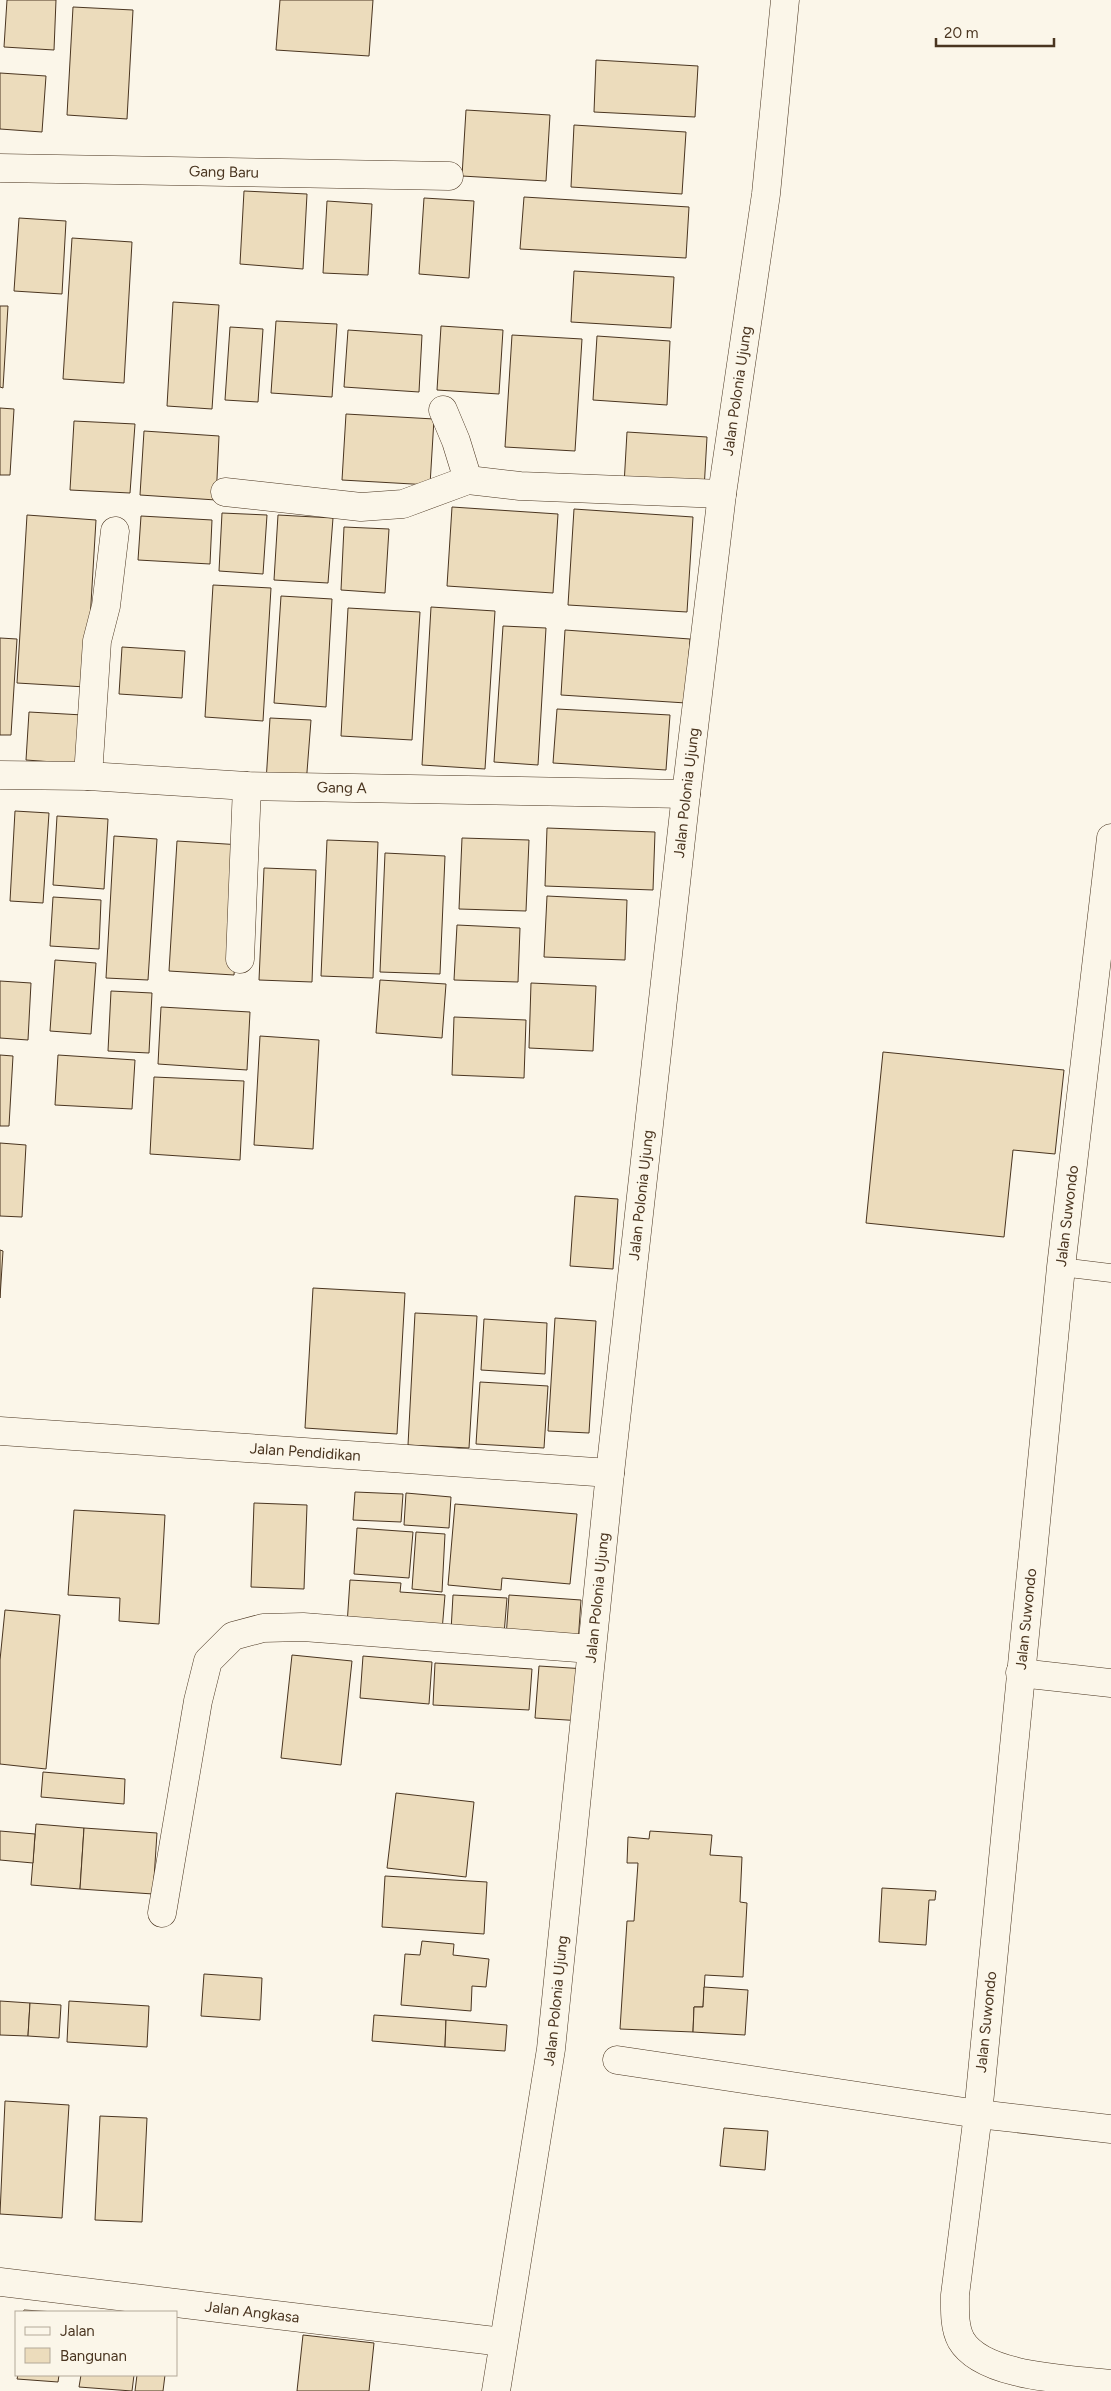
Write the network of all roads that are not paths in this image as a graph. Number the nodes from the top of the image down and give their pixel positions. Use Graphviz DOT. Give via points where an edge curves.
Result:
graph roads {
  1 [pos="785,0"];
  2 [pos="0,168"];
  3 [pos="448,176"];
  4 [pos="443,410"];
  5 [pos="468,480"];
  6 [pos="225,492"];
  7 [pos="722,494"];
  8 [pos="115,531"];
  9 [pos="0,774"];
  10 [pos="88,776"];
  11 [pos="247,786"];
  12 [pos="686,794"];
  13 [pos="1111,838"];
  14 [pos="240,959"];
  15 [pos="1061,1267"];
  16 [pos="1111,1273"];
  17 [pos="0,1431"];
  18 [pos="610,1473"];
  19 [pos="591,1649"];
  20 [pos="1020,1673"];
  21 [pos="1111,1683"];
  22 [pos="162,1913"];
  23 [pos="618,2060"];
  24 [pos="978,2114"];
  25 [pos="1111,2129"];
  26 [pos="0,2282"];
  27 [pos="503,2342"];
  28 [pos="1111,2384"];
  29 [pos="496,2391"];
  1 -- 7 [label="street, Jalan Polonia Ujung" via="766,194"];
  2 -- 3 [label="street, Gang Baru"];
  4 -- 5 [label="street"];
  5 -- 6 [label="street" via="420,499 382,506 361,507"];
  5 -- 7 [label="street" via="520,486"];
  7 -- 12 [label="street, Jalan Polonia Ujung"];
  8 -- 10 [label="street" via="106,606 96,641"];
  9 -- 10 [label="street, Gang A"];
  10 -- 11 [label="street, Gang A"];
  11 -- 12 [label="street, Gang A"];
  11 -- 14 [label="street"];
  12 -- 18 [label="street, Jalan Polonia Ujung"];
  13 -- 15 [label="street, Jalan Suwondo"];
  15 -- 16 [label="lane"];
  15 -- 20 [label="street, Jalan Suwondo"];
  17 -- 18 [label="street, Jalan Pendidikan"];
  18 -- 19 [label="street, Jalan Polonia Ujung"];
  19 -- 22 [label="street" via="303,1627 263,1628 233,1636 208,1661 198,1701"];
  19 -- 27 [label="street, Jalan Polonia Ujung" via="551,2049"];
  20 -- 21 [label="street"];
  20 -- 24 [label="street, Jalan Suwondo"];
  23 -- 24 [label="street"];
  24 -- 25 [label="street"];
  24 -- 28 [label="street, Jalan Suwondo" via="955,2295 955,2321 960,2339 971,2353 1011,2371"];
  26 -- 27 [label="street, Jalan Angkasa"];
  27 -- 29 [label="street, Jalan Polonia Ujung"];
}
